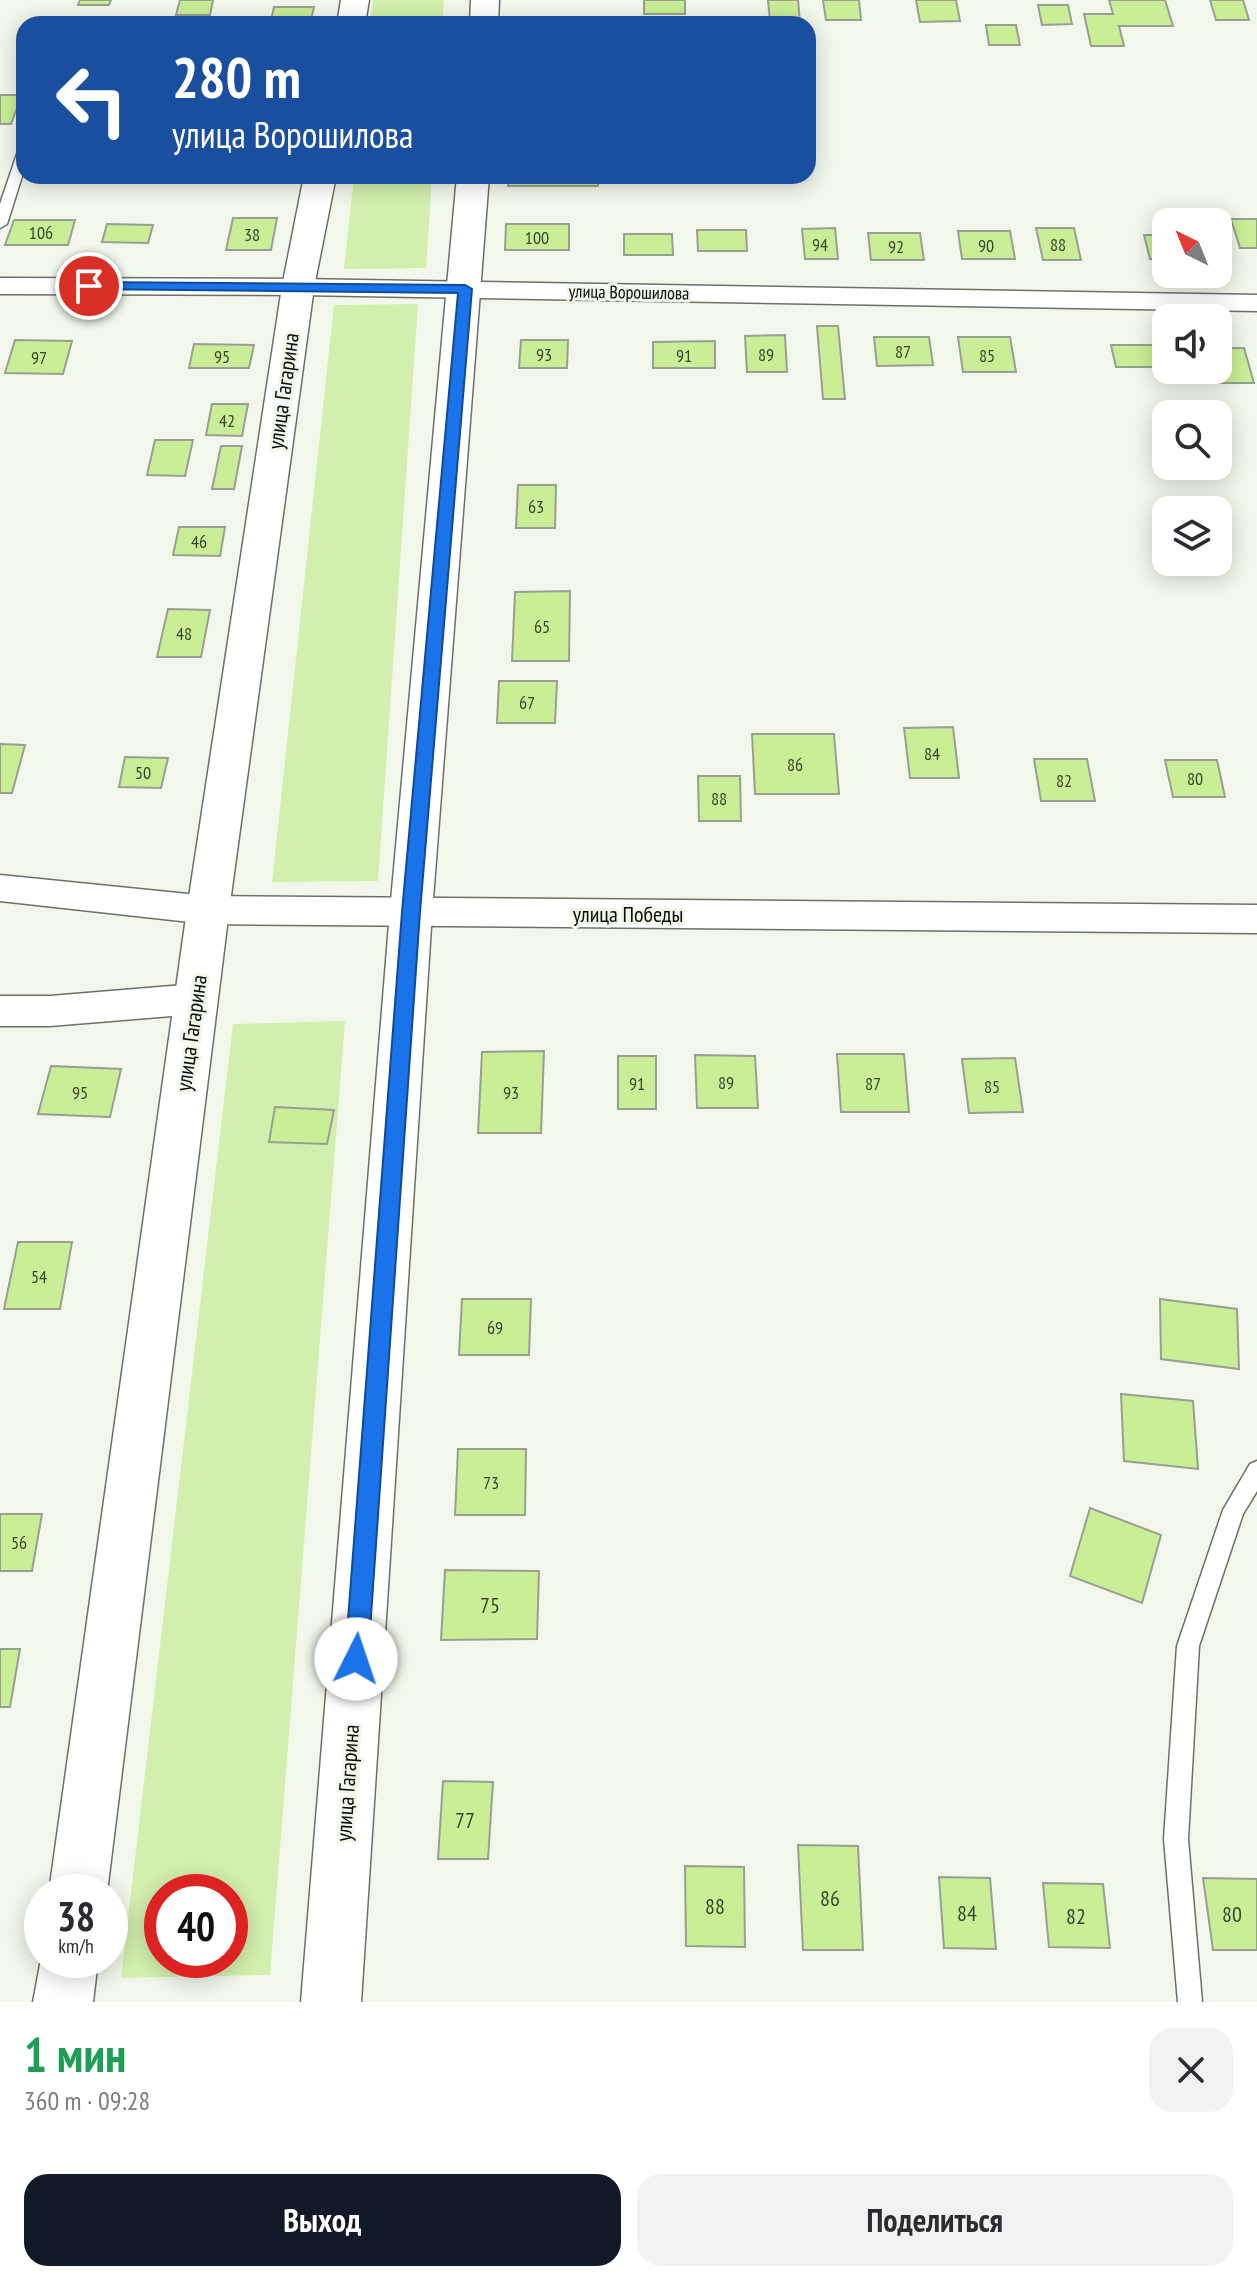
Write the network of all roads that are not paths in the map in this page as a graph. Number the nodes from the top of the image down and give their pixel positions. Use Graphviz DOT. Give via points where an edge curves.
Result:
graph roads {
  1 [pos="16,175"];
  2 [pos="318,184"];
  3 [pos="472,184"];
  4 [pos="0,224"];
  5 [pos="0,286"];
  6 [pos="298,287"];
  7 [pos="465,289"];
  8 [pos="1257,303"];
  9 [pos="0,888"];
  10 [pos="208,910"];
  11 [pos="411,912"];
  12 [pos="1257,919"];
  13 [pos="196,999"];
  14 [pos="0,1011"];
  15 [pos="1257,1471"];
  16 [pos="80,1874"];
  17 [pos="66,1978"];
  18 [pos="63,2002"];
  19 [pos="331,2002"];
  20 [pos="1190,2002"];
  1 -- 4 [label="lane"];
  2 -- 6 [label="street, улица Гагарина"];
  3 -- 7 [label="street, улица Гагарина"];
  5 -- 6 [label="street, улица Ворошилова"];
  6 -- 7 [label="street, улица Ворошилова"];
  6 -- 10 [label="street, улица Гагарина"];
  7 -- 8 [label="street, улица Ворошилова"];
  7 -- 11 [label="street, улица Гагарина"];
  9 -- 10 [label="street, улица Победы"];
  10 -- 11 [label="street, улица Победы"];
  10 -- 13 [label="street, улица Гагарина"];
  11 -- 12 [label="street, улица Победы"];
  11 -- 19 [label="street, улица Гагарина"];
  13 -- 14 [label="street"];
  13 -- 16 [label="street, улица Гагарина"];
  15 -- 20 [label="lane" via="1234,1510 1188,1646 1176,1839"];
  17 -- 18 [label="street"];
}
